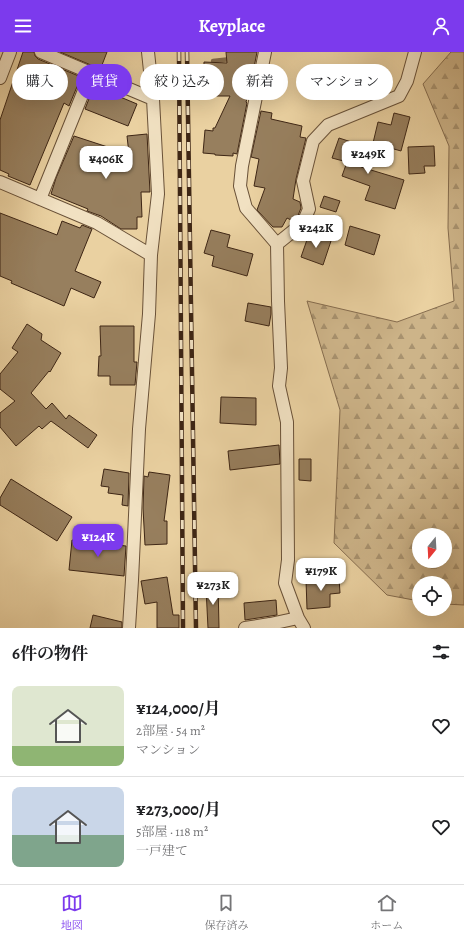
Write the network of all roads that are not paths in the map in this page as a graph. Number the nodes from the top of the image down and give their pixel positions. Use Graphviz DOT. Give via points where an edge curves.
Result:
graph roads {
  1 [pos="10,52"];
  2 [pos="41,52"];
  3 [pos="148,52"];
  4 [pos="265,52"];
  5 [pos="415,52"];
  6 [pos="149,64"];
  7 [pos="76,67"];
  8 [pos="0,78"];
  9 [pos="80,100"];
  10 [pos="153,100"];
  11 [pos="0,182"];
  12 [pos="40,199"];
  13 [pos="277,244"];
  14 [pos="151,255"];
  15 [pos="301,623"];
  16 [pos="129,628"];
  17 [pos="245,628"];
  1 -- 8 [label="street"];
  2 -- 7 [label="street"];
  3 -- 6 [label="street"];
  4 -- 13 [label="street" via="240,186 246,208"];
  5 -- 13 [label="street" via="407,81 399,96 328,126 313,141 303,181 309,209 303,223"];
  9 -- 12 [label="street"];
  10 -- 14 [label="street" via="158,194"];
  11 -- 12 [label="street"];
  12 -- 14 [label="street" via="97,223"];
  13 -- 15 [label="street" via="280,386 287,422 288,560 285,583"];
  14 -- 16 [label="street"];
  15 -- 17 [label="street"];
}
